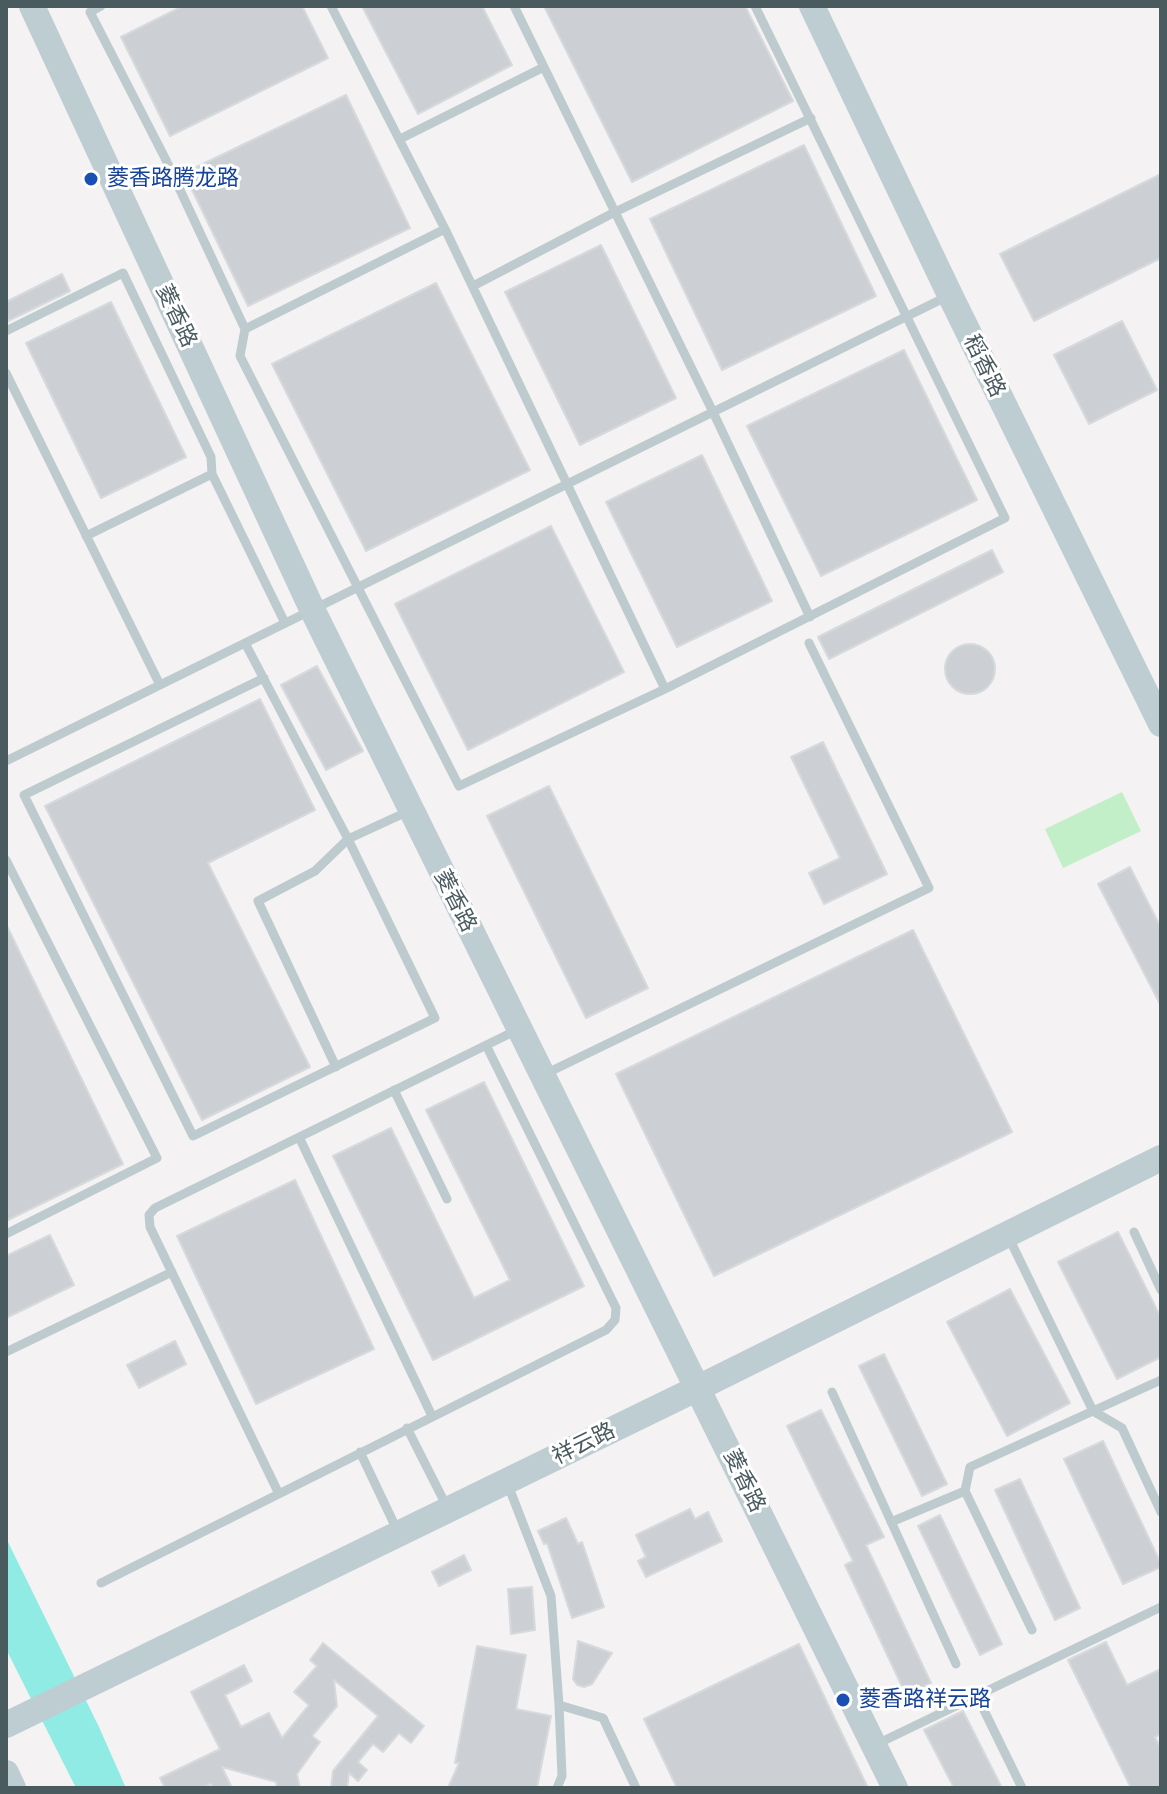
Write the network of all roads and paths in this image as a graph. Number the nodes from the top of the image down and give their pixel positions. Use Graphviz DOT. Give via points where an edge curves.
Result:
graph roads {
  1 [pos="32,6"];
  2 [pos="101,6"];
  3 [pos="331,6"];
  4 [pos="514,6"];
  5 [pos="755,6"];
  6 [pos="812,6"];
  7 [pos="544,67"];
  8 [pos="811,118"];
  9 [pos="400,139"];
  10 [pos="615,212"];
  11 [pos="445,229"];
  12 [pos="473,286"];
  13 [pos="950,295"];
  14 [pos="906,317"];
  15 [pos="245,329"];
  16 [pos="6,331"];
  17 [pos="6,373"];
  18 [pos="713,412"];
  19 [pos="212,474"];
  20 [pos="568,483"];
  21 [pos="86,536"];
  22 [pos="358,587"];
  23 [pos="312,609"];
  24 [pos="810,617"];
  25 [pos="285,623"];
  26 [pos="245,643"];
  27 [pos="809,643"];
  28 [pos="264,678"];
  29 [pos="160,685"];
  30 [pos="665,689"];
  31 [pos="1161,724"];
  32 [pos="6,761"];
  33 [pos="409,811"];
  34 [pos="348,839"];
  35 [pos="6,860"];
  36 [pos="520,1029"];
  37 [pos="486,1045"];
  38 [pos="336,1067"];
  39 [pos="543,1075"];
  40 [pos="394,1090"];
  41 [pos="299,1137"];
  42 [pos="1161,1158"];
  43 [pos="447,1199"];
  44 [pos="1134,1232"];
  45 [pos="6,1234"];
  46 [pos="1007,1235"];
  47 [pos="172,1272"];
  48 [pos="1161,1290"];
  49 [pos="6,1352"];
  50 [pos="1161,1380"];
  51 [pos="698,1388"];
  52 [pos="832,1392"];
  53 [pos="1093,1411"];
  54 [pos="432,1416"];
  55 [pos="407,1428"];
  56 [pos="360,1452"];
  57 [pos="507,1481"];
  58 [pos="965,1491"];
  59 [pos="279,1494"];
  60 [pos="448,1510"];
  61 [pos="1161,1512"];
  62 [pos="891,1522"];
  63 [pos="399,1534"];
  64 [pos="101,1583"];
  65 [pos="1161,1607"];
  66 [pos="1032,1630"];
  67 [pos="956,1664"];
  68 [pos="977,1696"];
  69 [pos="559,1705"];
  70 [pos="6,1725"];
  71 [pos="874,1746"];
  72 [pos="6,1773"];
  73 [pos="13,1788"];
  74 [pos="557,1788"];
  75 [pos="636,1788"];
  76 [pos="895,1788"];
  77 [pos="1022,1788"];
  1 -- 23 [label="street, 菱香路"];
  2 -- 15 [label="lane" via="90,12"];
  3 -- 9 [label="lane"];
  4 -- 7 [label="lane"];
  5 -- 8 [label="lane"];
  6 -- 13 [label="street, 稻香路"];
  7 -- 9 [label="lane"];
  7 -- 10 [label="lane"];
  8 -- 10 [label="lane"];
  8 -- 14 [label="lane"];
  9 -- 11 [label="lane"];
  10 -- 12 [label="lane"];
  10 -- 18 [label="lane"];
  11 -- 12 [label="lane"];
  11 -- 15 [label="lane"];
  12 -- 20 [label="lane"];
  13 -- 14 [label="lane"];
  13 -- 31 [label="street, 稻香路"];
  14 -- 18 [label="lane"];
  14 -- 24 [label="lane" via="1005,518"];
  15 -- 22 [label="lane" via="240,356"];
  16 -- 19 [label="lane" via="123,273 211,457"];
  17 -- 21 [label="lane"];
  18 -- 20 [label="lane"];
  18 -- 24 [label="lane"];
  19 -- 21 [label="lane"];
  19 -- 25 [label="lane"];
  20 -- 22 [label="lane"];
  20 -- 30 [label="lane"];
  21 -- 29 [label="lane"];
  22 -- 23 [label="lane"];
  22 -- 30 [label="lane" via="459,786"];
  23 -- 25 [label="lane"];
  23 -- 33 [label="street, 菱香路"];
  24 -- 30 [label="lane"];
  25 -- 26 [label="lane"];
  26 -- 28 [label="lane"];
  26 -- 29 [label="lane"];
  27 -- 39 [label="lane" via="929,888"];
  28 -- 34 [label="lane"];
  28 -- 38 [label="lane" via="24,795 193,1136"];
  29 -- 32 [label="lane"];
  33 -- 34 [label="lane"];
  33 -- 36 [label="street, 菱香路"];
  34 -- 38 [label="lane" via="315,871 258,901"];
  34 -- 38 [label="lane" via="435,1018"];
  35 -- 45 [label="lane" via="157,1158"];
  36 -- 37 [label="lane"];
  36 -- 39 [label="street, 菱香路"];
  37 -- 40 [label="lane"];
  37 -- 54 [label="lane" via="616,1308 615,1320 606,1330"];
  39 -- 51 [label="street, 菱香路"];
  40 -- 41 [label="lane"];
  40 -- 43 [label="lane"];
  41 -- 47 [label="lane" via="155,1208 149,1215 150,1227"];
  41 -- 54 [label="lane"];
  42 -- 46 [label="street, 祥云路"];
  44 -- 48 [label="lane"];
  46 -- 51 [label="street, 祥云路"];
  46 -- 53 [label="lane"];
  47 -- 49 [label="lane"];
  47 -- 59 [label="lane"];
  50 -- 53 [label="lane"];
  51 -- 57 [label="street, 祥云路"];
  51 -- 71 [label="street, 菱香路"];
  52 -- 62 [label="lane"];
  53 -- 58 [label="lane" via="970,1467"];
  53 -- 61 [label="lane" via="1122,1428"];
  54 -- 55 [label="lane"];
  55 -- 56 [label="lane"];
  55 -- 60 [label="lane"];
  56 -- 59 [label="lane"];
  56 -- 63 [label="lane"];
  57 -- 60 [label="street, 祥云路"];
  57 -- 69 [label="lane" via="551,1596"];
  58 -- 62 [label="lane"];
  58 -- 66 [label="lane"];
  59 -- 64 [label="lane"];
  60 -- 63 [label="street, 祥云路"];
  62 -- 67 [label="lane"];
  63 -- 70 [label="street, 祥云路"];
  65 -- 68 [label="lane"];
  68 -- 71 [label="lane"];
  68 -- 77 [label="lane"];
  69 -- 74 [label="lane" via="562,1776"];
  69 -- 75 [label="lane" via="603,1718"];
  71 -- 76 [label="street, 菱香路"];
  72 -- 73 [label="street"];
}
